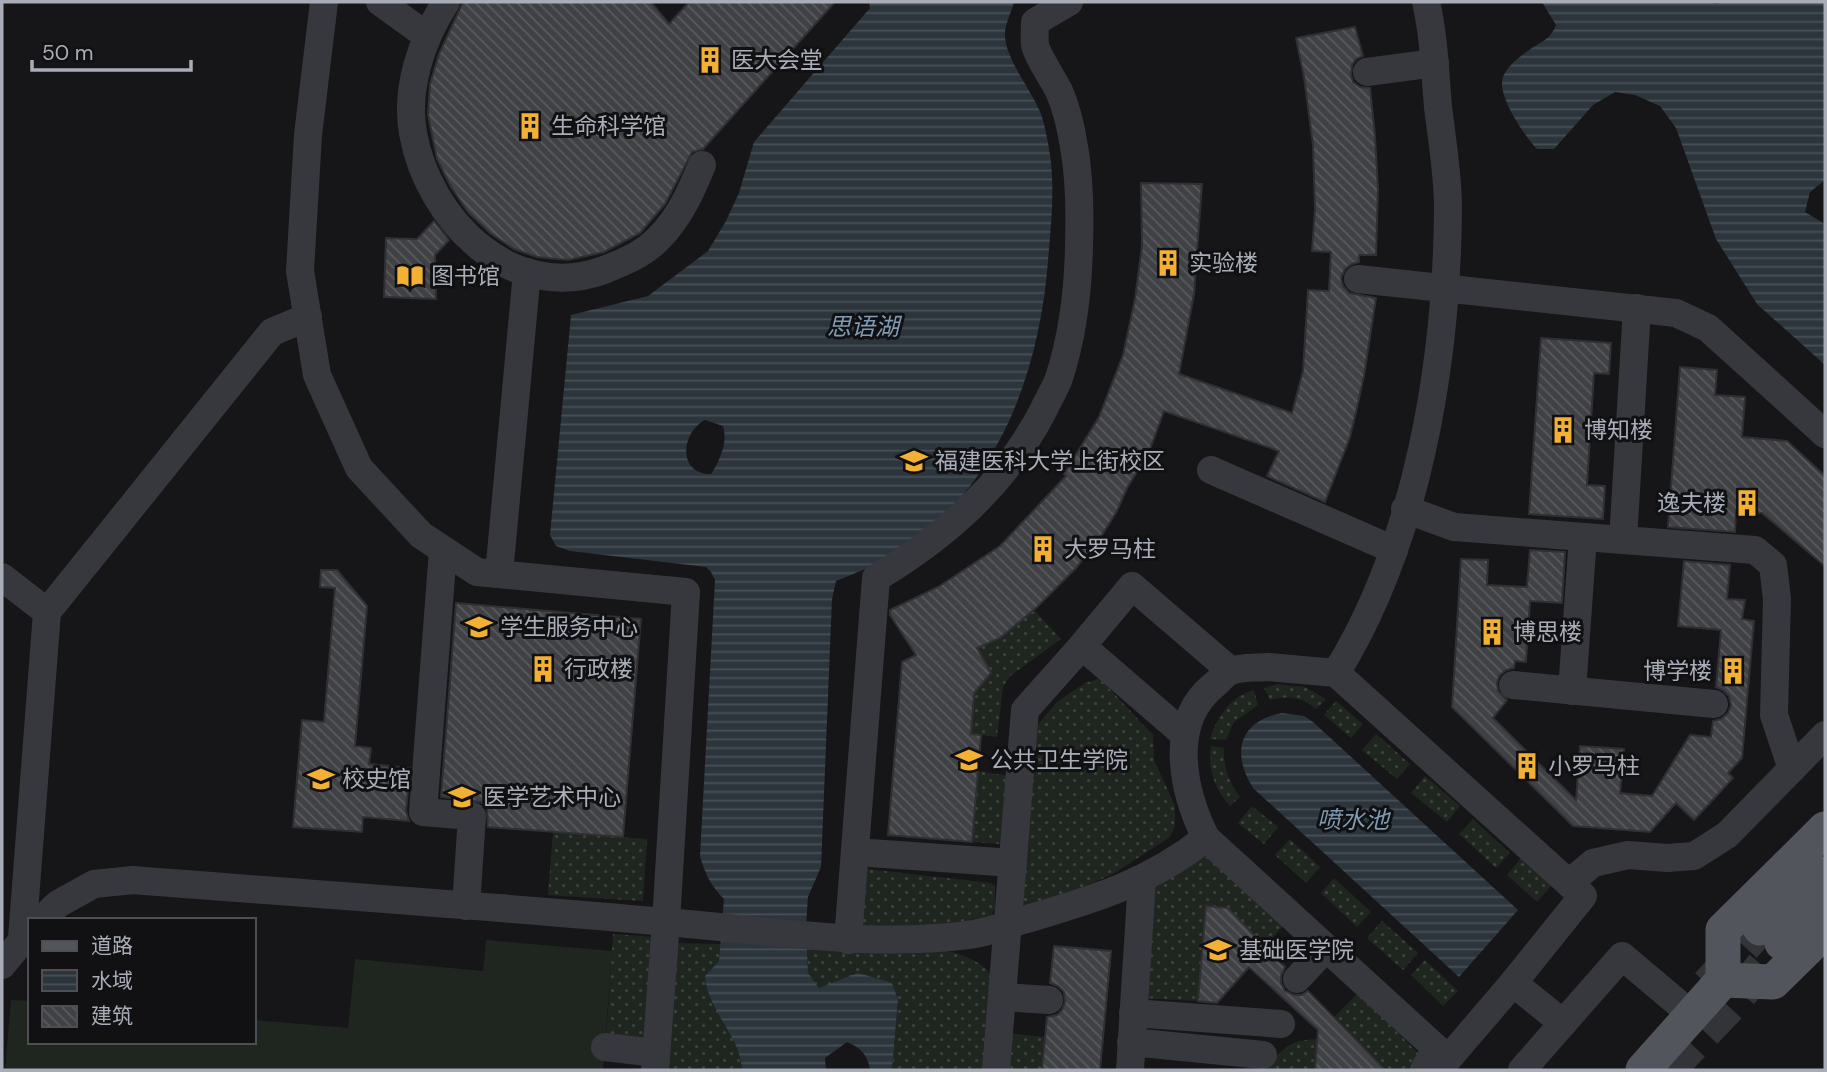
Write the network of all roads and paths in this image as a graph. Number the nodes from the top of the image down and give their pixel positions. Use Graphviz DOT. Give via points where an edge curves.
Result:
graph roads {
  1 [pos="324,2"];
  2 [pos="380,2"];
  3 [pos="446,2"];
  4 [pos="1069,2"];
  5 [pos="1426,2"];
  6 [pos="428,36"];
  7 [pos="1435,62"];
  8 [pos="1367,72"];
  9 [pos="702,165"];
  10 [pos="527,272"];
  11 [pos="1358,279"];
  12 [pos="1444,287"];
  13 [pos="1637,309"];
  14 [pos="308,317"];
  15 [pos="1825,434"];
  16 [pos="1211,470"];
  17 [pos="1405,509"];
  18 [pos="1583,537"];
  19 [pos="1623,540"];
  20 [pos="443,550"];
  21 [pos="1394,550"];
  22 [pos="499,574"];
  23 [pos="2,577"];
  24 [pos="47,612"];
  25 [pos="1082,646"];
  26 [pos="1231,671"];
  27 [pos="1336,673"];
  28 [pos="1513,685"];
  29 [pos="1572,691"];
  30 [pos="1714,704"];
  31 [pos="1185,735"];
  32 [pos="1825,735"];
  33 [pos="1791,769"];
  34 [pos="1825,829"];
  35 [pos="1206,838"];
  36 [pos="855,852"];
  37 [pos="1825,862"];
  38 [pos="1013,863"];
  39 [pos="1142,880"];
  40 [pos="1569,883"];
  41 [pos="1825,897"];
  42 [pos="466,906"];
  43 [pos="32,918"];
  44 [pos="43,918"];
  45 [pos="666,922"];
  46 [pos="1008,924"];
  47 [pos="1825,931"];
  48 [pos="28,934"];
  49 [pos="835,938"];
  50 [pos="1326,948"];
  51 [pos="2,965"];
  52 [pos="1297,979"];
  53 [pos="1723,980"];
  54 [pos="1513,983"];
  55 [pos="1002,997"];
  56 [pos="1049,1000"];
  57 [pos="1133,1013"];
  58 [pos="1692,1014"];
  59 [pos="1193,1017"];
  60 [pos="1563,1023"];
  61 [pos="1131,1042"];
  62 [pos="604,1047"];
  63 [pos="1190,1059"];
  64 [pos="1430,1059"];
  65 [pos="656,1062"];
  66 [pos="1261,1063"];
  67 [pos="996,1070"];
  68 [pos="1130,1070"];
  69 [pos="1522,1070"];
  70 [pos="1643,1070"];
  1 -- 14 [label="street" via="308,135 300,271"];
  2 -- 6 [label="street"];
  3 -- 6 [label="street"];
  4 -- 36 [label="street" via="1035,22 1035,46 1069,117 1075,150 1080,208 1073,326 1058,381 1032,431 979,502 907,560 876,578"];
  5 -- 7 [label="street"];
  6 -- 10 [label="street" via="412,100 412,131 420,163 441,204 470,239 502,264"];
  7 -- 8 [label="street"];
  7 -- 12 [label="street" via="1448,205"];
  9 -- 10 [label="street" via="674,220 636,256 581,276"];
  10 -- 22 [label="street"];
  11 -- 12 [label="street"];
  12 -- 13 [label="street"];
  12 -- 17 [label="street" via="1430,408"];
  13 -- 15 [label="street" via="1676,313 1708,328"];
  13 -- 19 [label="street"];
  14 -- 20 [label="street" via="317,374 359,468 421,535"];
  14 -- 24 [label="street" via="272,332"];
  16 -- 21 [label="street"];
  17 -- 18 [label="street" via="1454,527"];
  17 -- 21 [label="street"];
  18 -- 19 [label="street"];
  18 -- 29 [label="street"];
  19 -- 33 [label="street" via="1755,550 1773,565 1777,599 1774,715"];
  20 -- 22 [label="street" via="477,572"];
  20 -- 42 [label="street" via="423,812 472,816"];
  21 -- 27 [label="street" via="1383,583"];
  22 -- 45 [label="street" via="686,592"];
  23 -- 24 [label="street"];
  24 -- 43 [label="street"];
  25 -- 26 [label="street" via="1132,586"];
  25 -- 31 [label="street"];
  25 -- 38 [label="street" via="1025,710"];
  26 -- 27 [label="street" via="1268,667"];
  26 -- 31 [label="street" via="1207,691 1192,712"];
  27 -- 40 [label="street"];
  28 -- 29 [label="street"];
  29 -- 30 [label="street"];
  31 -- 35 [label="street" via="1184,775 1193,812"];
  32 -- 33 [label="street"];
  33 -- 40 [label="street" via="1727,835 1694,856 1628,855 1593,863"];
  34 -- 53 [label="main road" via="1723,930"];
  35 -- 39 [label="street"];
  35 -- 50 [label="street"];
  36 -- 38 [label="street"];
  36 -- 49 [label="street"];
  37 -- 41 [label="main road" via="1769,938"];
  38 -- 46 [label="street"];
  39 -- 46 [label="street" via="1103,897"];
  39 -- 57 [label="street"];
  40 -- 54 [label="street" via="1583,896"];
  42 -- 44 [label="street" via="133,880 94,884 58,904"];
  42 -- 45 [label="street"];
  45 -- 49 [label="street"];
  45 -- 65 [label="street"];
  46 -- 49 [label="street" via="970,935 878,941"];
  46 -- 55 [label="street"];
  47 -- 53 [label="main road" via="1773,982"];
  48 -- 51 [label="street"];
  50 -- 52 [label="street"];
  50 -- 64 [label="street"];
  53 -- 58 [label="main road"];
  54 -- 60 [label="street"];
  54 -- 64 [label="street" via="1448,1059"];
  55 -- 56 [label="street"];
  55 -- 67 [label="street"];
  57 -- 59 [label="street"];
  57 -- 61 [label="street"];
  58 -- 60 [label="street" via="1622,956"];
  58 -- 70 [label="main road"];
  59 -- 63 [label="street"];
  59 -- 66 [label="street" via="1281,1024 1269,1039"];
  60 -- 69 [label="street"];
  61 -- 63 [label="street"];
  61 -- 68 [label="street"];
  62 -- 65 [label="street"];
  63 -- 66 [label="street"];
}
